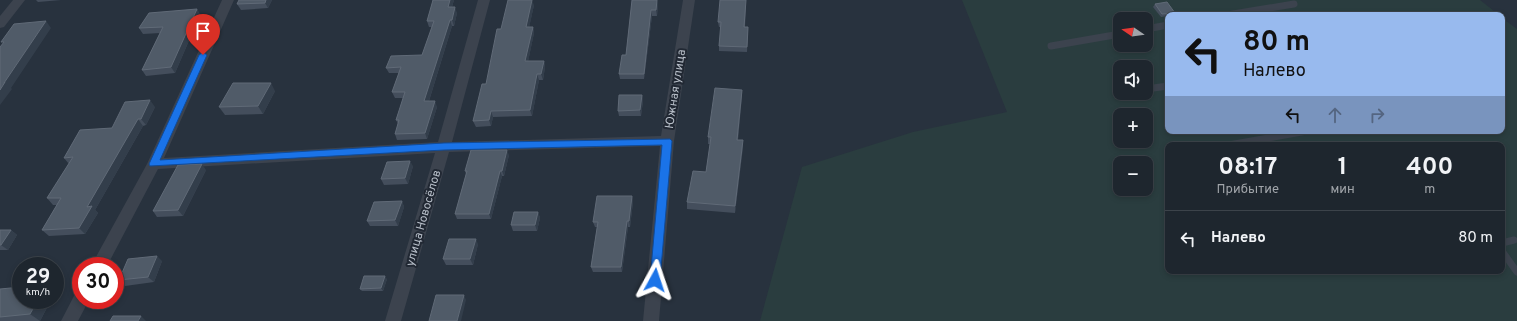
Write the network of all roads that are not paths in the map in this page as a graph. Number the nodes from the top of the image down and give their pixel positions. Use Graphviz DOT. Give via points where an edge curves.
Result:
graph roads {
  1 [pos="18,0"];
  2 [pos="228,0"];
  3 [pos="484,0"];
  4 [pos="689,0"];
  5 [pos="1294,4"];
  6 [pos="1245,12"];
  7 [pos="0,24"];
  8 [pos="1165,26"];
  9 [pos="1153,28"];
  10 [pos="1113,35"];
  11 [pos="1051,46"];
  12 [pos="1165,86"];
  13 [pos="1153,88"];
  14 [pos="1290,134"];
  15 [pos="667,141"];
  16 [pos="1246,142"];
  17 [pos="444,147"];
  18 [pos="154,164"];
  19 [pos="1514,240"];
  20 [pos="1505,242"];
  21 [pos="1505,255"];
  22 [pos="104,257"];
  23 [pos="1517,272"];
  24 [pos="76,309"];
  25 [pos="69,321"];
  26 [pos="394,321"];
  27 [pos="651,321"];
  1 -- 7 [label="street"];
  2 -- 18 [label="street"];
  3 -- 17 [label="street, улица Новосёлов"];
  4 -- 15 [label="street, Южная улица"];
  5 -- 6 [label="lane"];
  8 -- 9 [label="lane"];
  10 -- 11 [label="lane"];
  12 -- 13 [label="lane"];
  14 -- 16 [label="lane"];
  15 -- 17 [label="street"];
  15 -- 27 [label="street, Южная улица"];
  17 -- 18 [label="street"];
  17 -- 26 [label="street, улица Новосёлов"];
  18 -- 22 [label="street"];
  19 -- 20 [label="lane"];
  21 -- 23 [label="lane"];
  24 -- 25 [label="street"];
}
